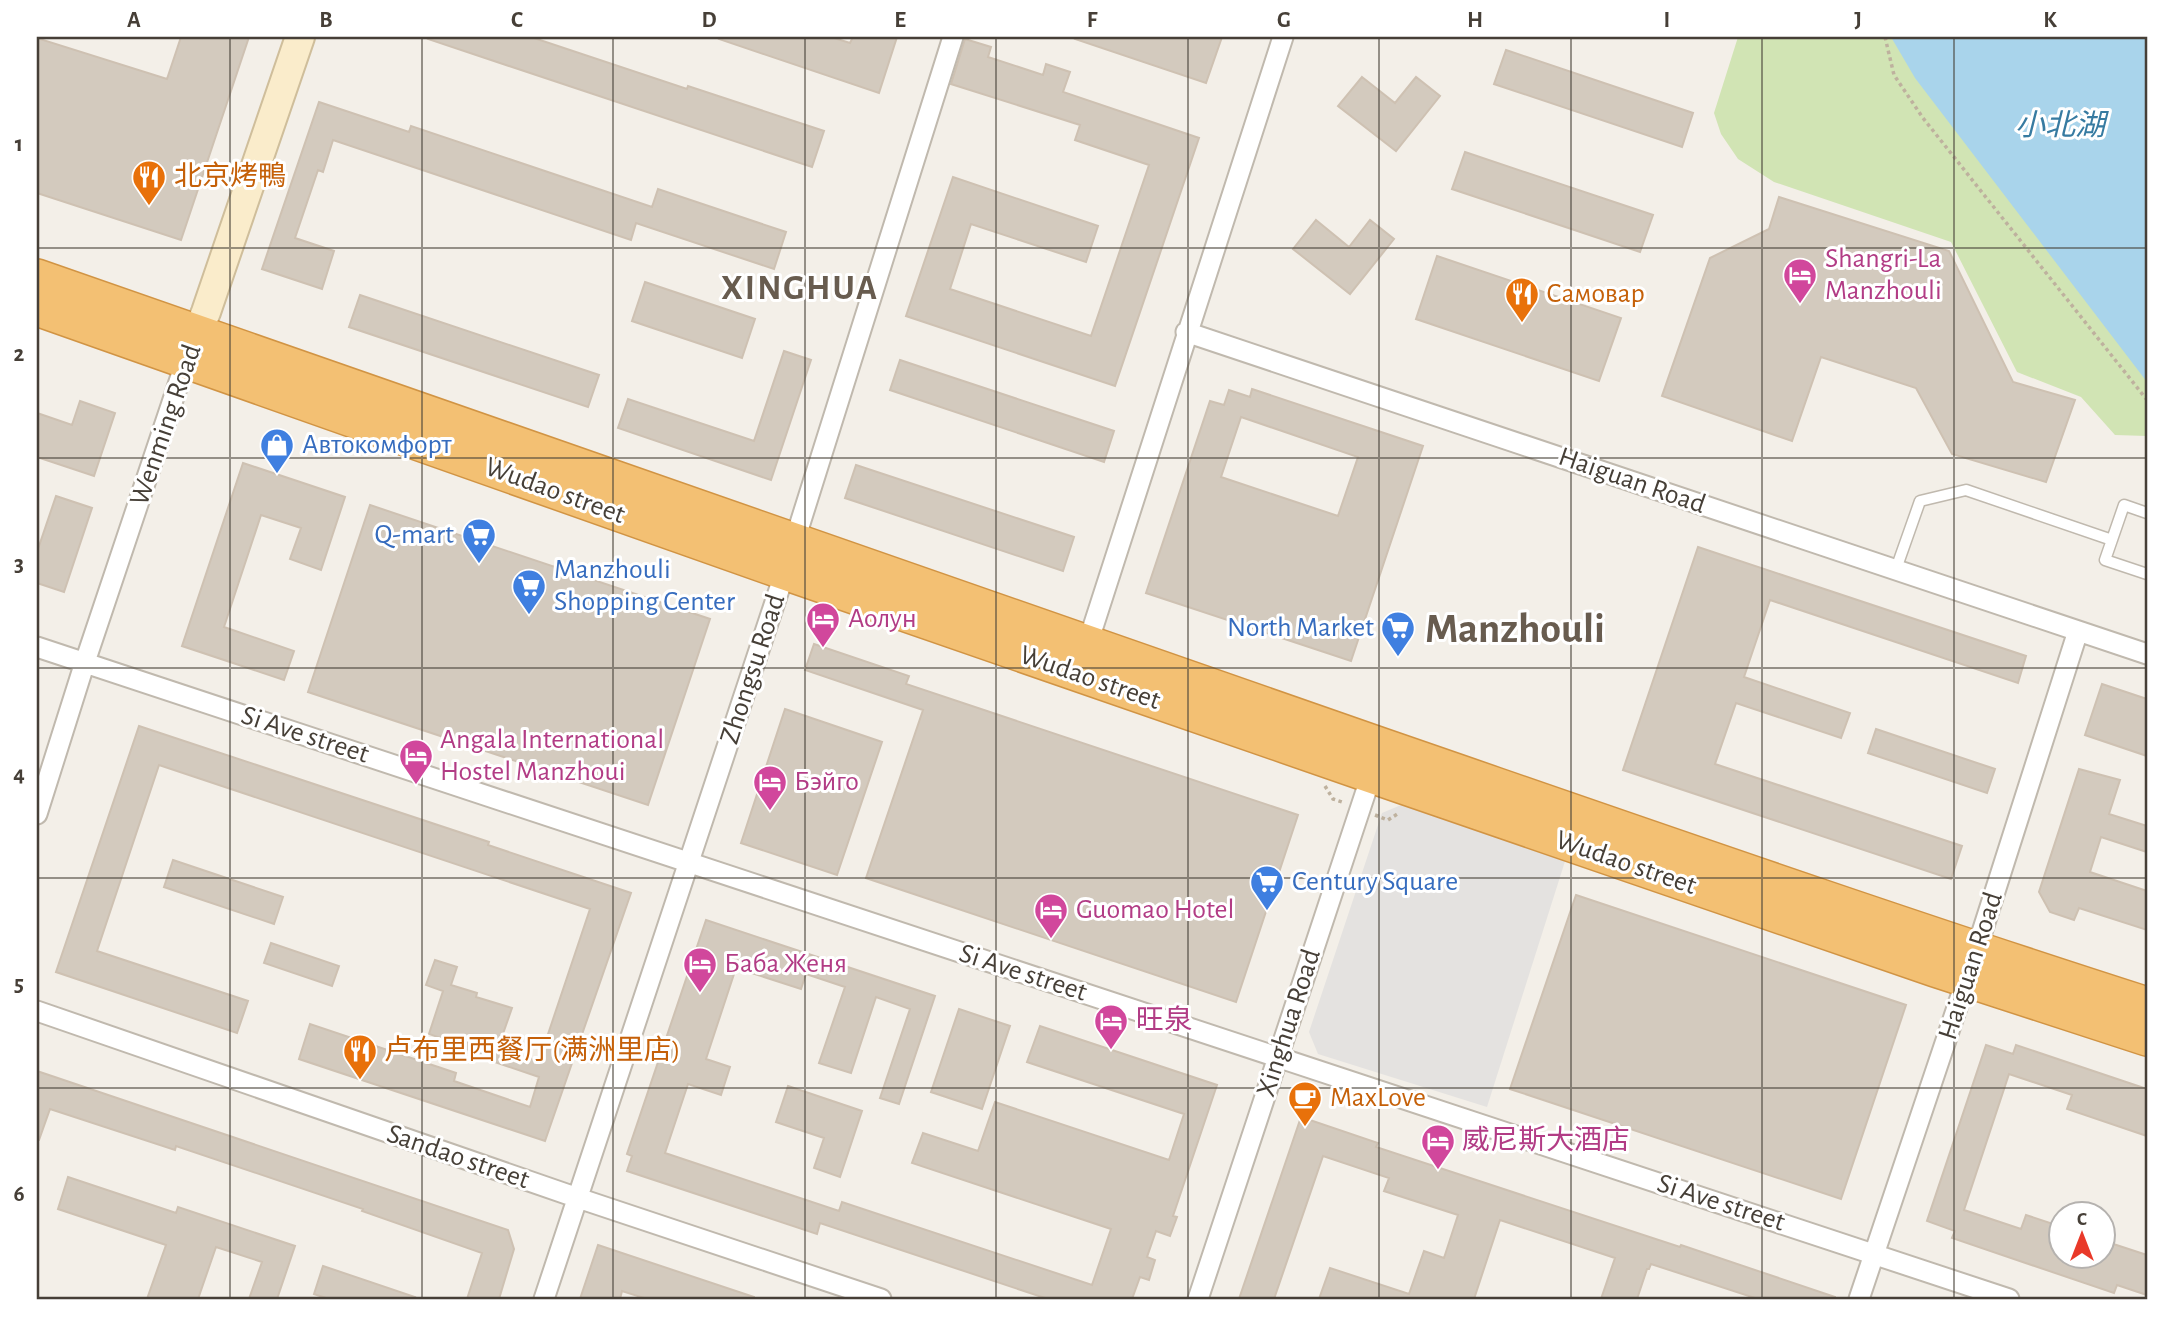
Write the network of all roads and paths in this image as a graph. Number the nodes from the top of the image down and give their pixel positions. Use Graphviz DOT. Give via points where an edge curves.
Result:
graph roads {
  1 [pos="300,37"];
  2 [pos="953,37"];
  3 [pos="1283,37"];
  4 [pos="1885,37"];
  5 [pos="37,277"];
  6 [pos="37,308"];
  7 [pos="1186,332"];
  8 [pos="192,347"];
  9 [pos="2147,400"];
  10 [pos="2147,513"];
  11 [pos="2112,540"];
  12 [pos="789,558"];
  13 [pos="1896,569"];
  14 [pos="2147,574"];
  15 [pos="1093,627"];
  16 [pos="2078,631"];
  17 [pos="37,647"];
  18 [pos="2147,654"];
  19 [pos="85,662"];
  20 [pos="1377,761"];
  21 [pos="37,814"];
  22 [pos="690,863"];
  23 [pos="1971,965"];
  24 [pos="2147,1005"];
  25 [pos="37,1011"];
  26 [pos="2147,1038"];
  27 [pos="1278,1058"];
  28 [pos="578,1198"];
  29 [pos="1875,1254"];
  30 [pos="544,1299"];
  31 [pos="881,1299"];
  32 [pos="1198,1299"];
  33 [pos="1859,1299"];
  34 [pos="2009,1299"];
  1 -- 8 [label="street, Wenming Road"];
  2 -- 12 [label="street, Zhongsu Road"];
  3 -- 7 [label="street"];
  4 -- 9 [label="path" via="1894,75 1923,118"];
  5 -- 8 [label="highway, Wudao street"];
  6 -- 8 [label="highway, Wudao street"];
  7 -- 13 [label="street, Haiguan Road"];
  7 -- 15 [label="street"];
  8 -- 12 [label="highway, Wudao street"];
  8 -- 19 [label="street, Wenming Road"];
  10 -- 11 [label="lane" via="2124,505"];
  11 -- 13 [label="lane" via="1966,490 1920,501"];
  11 -- 14 [label="lane" via="2105,560"];
  12 -- 20 [label="highway, Wudao street"];
  12 -- 22 [label="street, Zhongsu Road"];
  13 -- 16 [label="street, Haiguan Road"];
  16 -- 18 [label="street, Haiguan Road"];
  16 -- 23 [label="street, Haiguan Road"];
  17 -- 19 [label="street, Si Ave street"];
  19 -- 21 [label="street, Wenming Road"];
  19 -- 22 [label="street, Si Ave street"];
  20 -- 23 [label="highway, Wudao street"];
  20 -- 27 [label="street, Xinghua Road"];
  22 -- 27 [label="street, Si Ave street"];
  22 -- 28 [label="street, Zhongsu Road"];
  23 -- 24 [label="highway, Wudao street"];
  23 -- 26 [label="highway, Wudao street"];
  23 -- 29 [label="street, Haiguan Road"];
  25 -- 28 [label="street, Sandao street"];
  27 -- 29 [label="street, Si Ave street"];
  27 -- 32 [label="street, Xinghua Road"];
  28 -- 30 [label="street, Zhongsu Road"];
  28 -- 31 [label="street, Sandao street"];
  29 -- 33 [label="street, Haiguan Road"];
  29 -- 34 [label="street, Si Ave street"];
}
